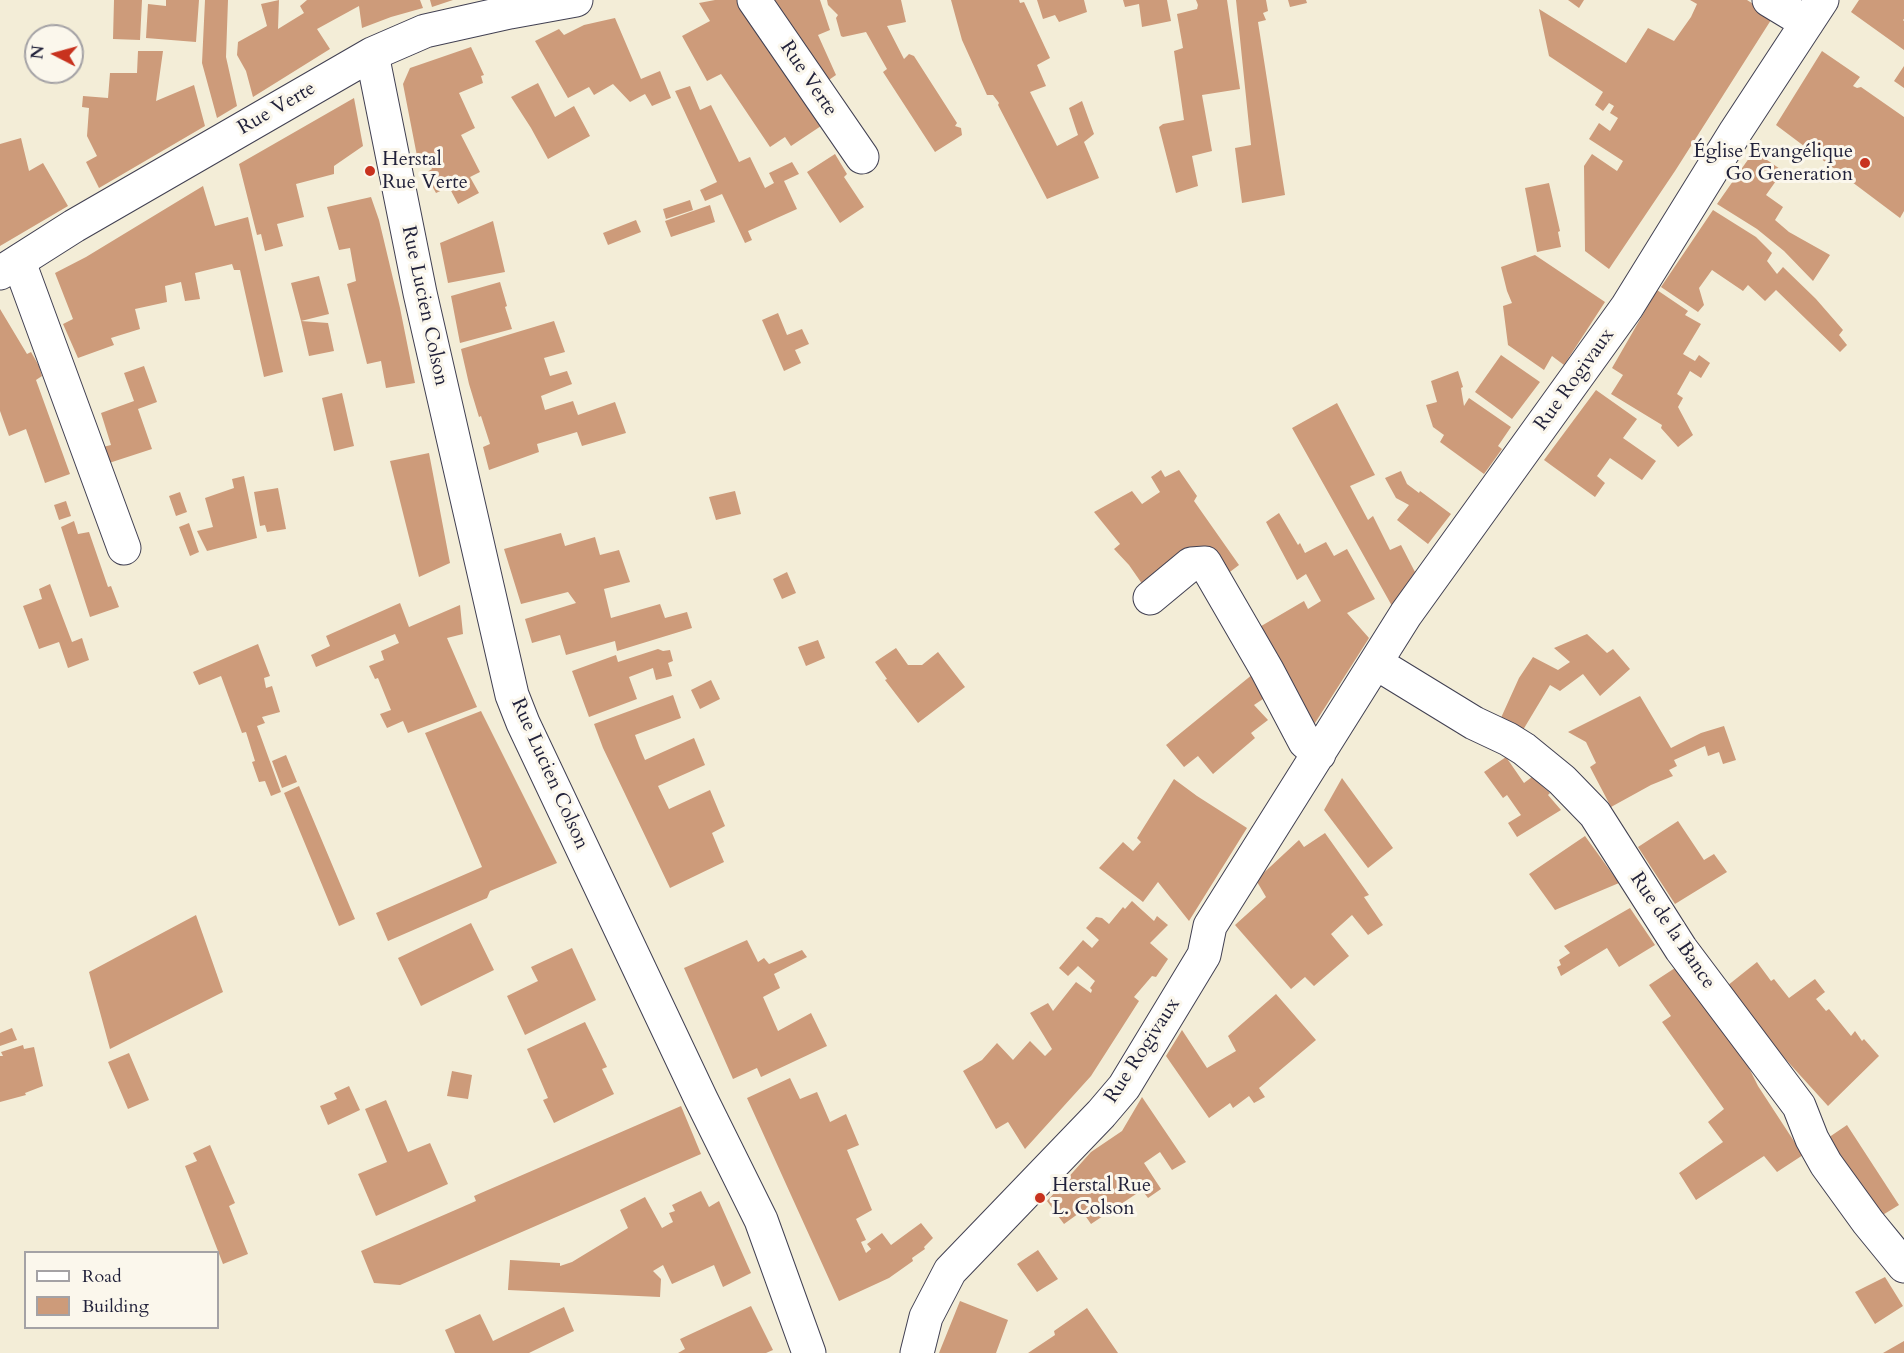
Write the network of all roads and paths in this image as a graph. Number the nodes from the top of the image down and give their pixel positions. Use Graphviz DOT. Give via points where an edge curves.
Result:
graph roads {
  1 [pos="576,0"];
  2 [pos="754,0"];
  3 [pos="1769,0"];
  4 [pos="1814,11"];
  5 [pos="372,54"];
  6 [pos="862,157"];
  7 [pos="9,267"];
  8 [pos="124,548"];
  9 [pos="1150,598"];
  10 [pos="1376,663"];
  11 [pos="1319,754"];
  12 [pos="1904,1266"];
  13 [pos="809,1353"];
  14 [pos="917,1353"];
  1 -- 5 [label="street, Rue Verte" via="426,31"];
  2 -- 6 [label="street, Rue Verte"];
  3 -- 4 [label="street"];
  4 -- 10 [label="street, Rue Rogivaux" via="1627,307 1406,614"];
  5 -- 7 [label="street, Rue Verte"];
  5 -- 13 [label="street, Rue Lucien Colson" via="420,293 512,695 761,1220"];
  7 -- 8 [label="street"];
  9 -- 11 [label="street" via="1191,564 1205,563 1305,742"];
  10 -- 11 [label="street, Rue Rogivaux"];
  10 -- 12 [label="street, Rue de la Bance" via="1524,749 1596,814 1681,949 1798,1106 1826,1164"];
  11 -- 14 [label="street, Rue Rogivaux" via="1210,926 1204,956 1124,1087 950,1271 926,1317"];
}
